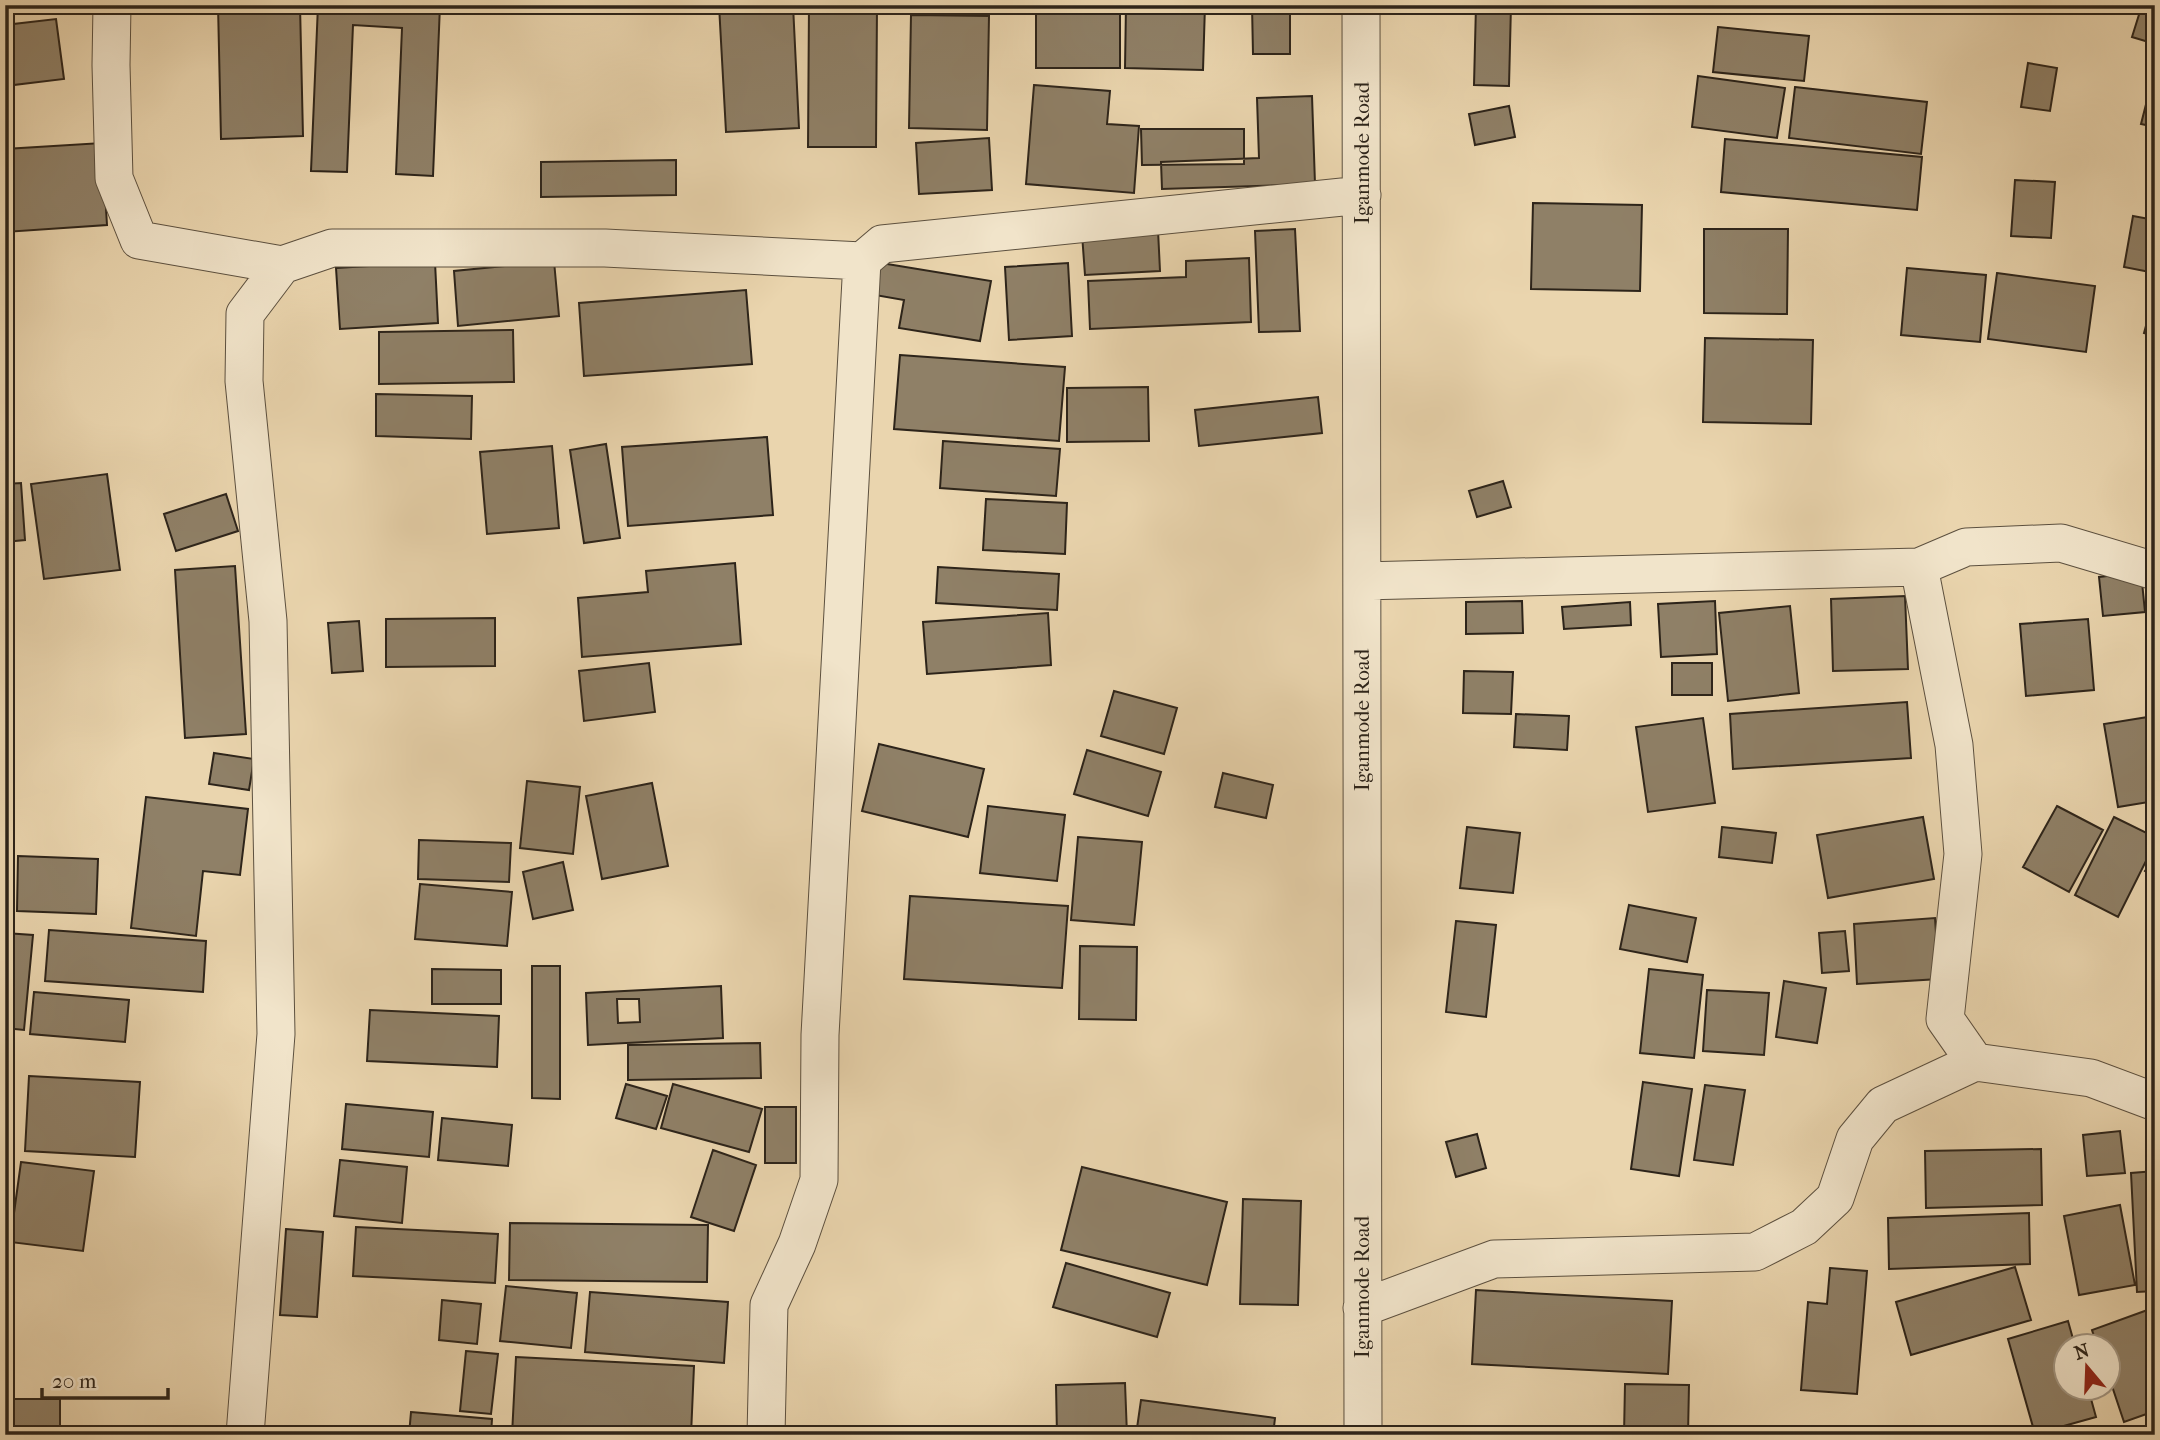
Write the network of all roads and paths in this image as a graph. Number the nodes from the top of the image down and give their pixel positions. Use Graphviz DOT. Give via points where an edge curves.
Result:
graph roads {
  1 [pos="112,5"];
  2 [pos="1361,5"];
  3 [pos="1362,195"];
  4 [pos="862,261"];
  5 [pos="282,265"];
  6 [pos="1919,567"];
  7 [pos="2155,571"];
  8 [pos="1362,580"];
  9 [pos="1975,1062"];
  10 [pos="2155,1102"];
  11 [pos="1362,1308"];
  12 [pos="245,1435"];
  13 [pos="766,1435"];
  14 [pos="1363,1435"];
  1 -- 5 [label="street" via="114,178 139,240"];
  2 -- 3 [label="street, Iganmode Road"];
  3 -- 4 [label="street" via="882,244"];
  3 -- 8 [label="street, Iganmode Road"];
  4 -- 5 [label="street" via="605,248 332,248"];
  4 -- 13 [label="street" via="820,1035 819,1180 769,1305"];
  5 -- 12 [label="street" via="245,314 244,381 268,621 276,1034"];
  6 -- 7 [label="street" via="1966,547 2061,543"];
  6 -- 8 [label="street"];
  6 -- 9 [label="street" via="1954,745 1962,854 1945,1019"];
  8 -- 11 [label="street, Iganmode Road"];
  9 -- 10 [label="street" via="2091,1078"];
  9 -- 11 [label="street" via="1883,1105 1855,1139 1835,1198 1804,1227 1755,1252 1493,1259"];
  11 -- 14 [label="street, Iganmode Road"];
}
